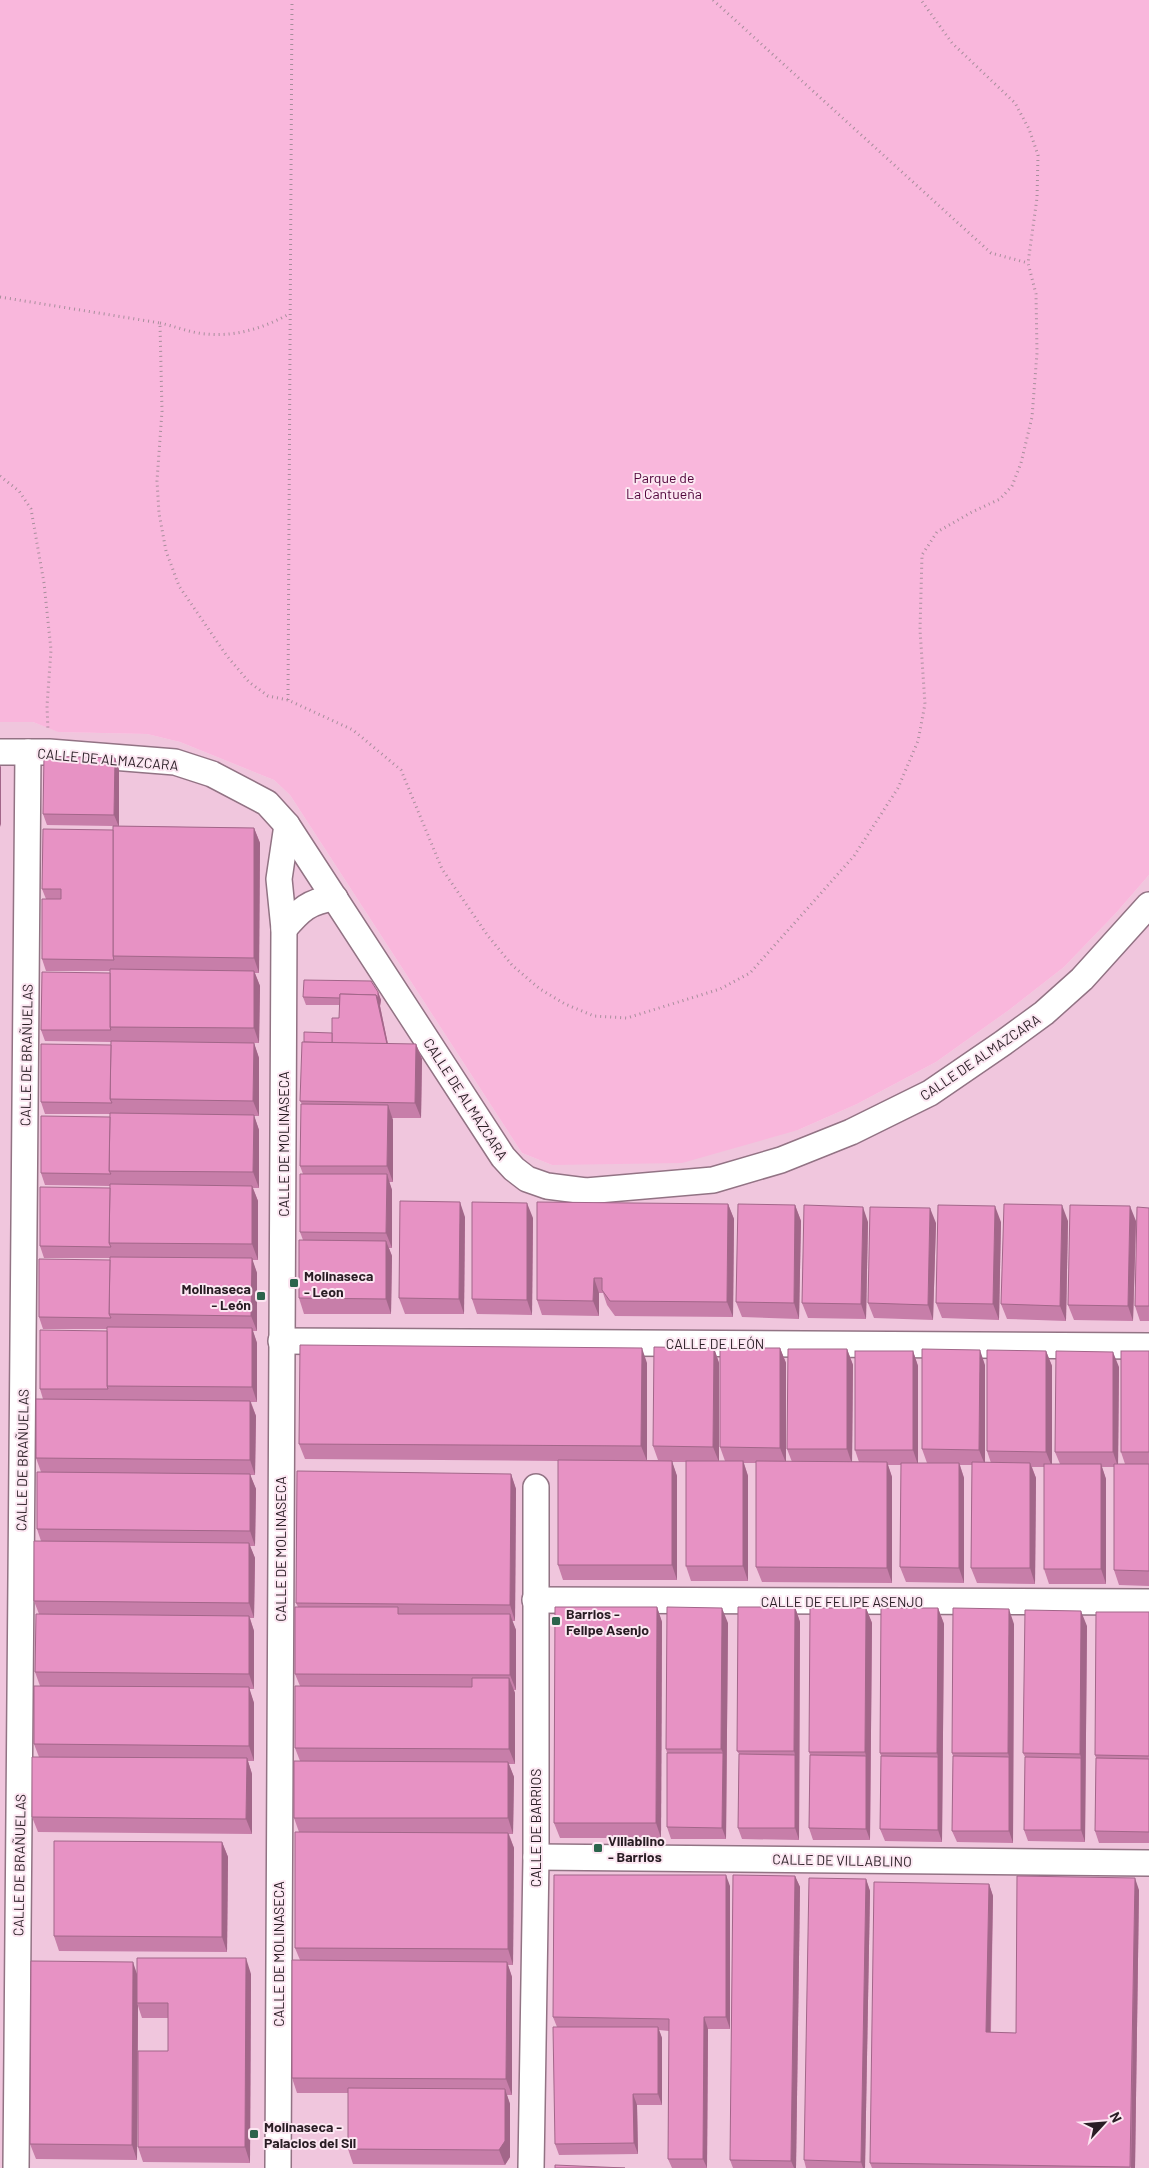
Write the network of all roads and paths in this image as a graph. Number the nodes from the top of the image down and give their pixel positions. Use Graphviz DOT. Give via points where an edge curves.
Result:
graph roads {
  1 [pos="292,0"];
  2 [pos="713,0"];
  3 [pos="921,0"];
  4 [pos="1028,263"];
  5 [pos="0,297"];
  6 [pos="289,314"];
  7 [pos="160,323"];
  8 [pos="0,476"];
  9 [pos="288,700"];
  10 [pos="0,752"];
  11 [pos="38,752"];
  12 [pos="287,825"];
  13 [pos="335,898"];
  14 [pos="1149,906"];
  15 [pos="284,929"];
  16 [pos="281,1341"];
  17 [pos="1149,1346"];
  18 [pos="536,1487"];
  19 [pos="536,1600"];
  20 [pos="1149,1602"];
  21 [pos="536,1857"];
  22 [pos="1149,1863"];
  23 [pos="16,2168"];
  24 [pos="278,2168"];
  25 [pos="531,2168"];
  1 -- 6 [label="path"];
  2 -- 4 [label="path" via="991,253"];
  3 -- 4 [label="path" via="952,44 1014,103 1029,130 1038,155 1037,198"];
  4 -- 9 [label="path" via="1036,294 1036,353 1032,417 1024,454 1012,486 1000,499 937,532 922,555 920,630 925,704 918,741 898,788 854,856 750,973 720,990 627,1018 594,1016 565,1004 540,989 512,965 488,936 442,869 400,770 353,730"];
  5 -- 7 [label="path"];
  6 -- 7 [label="path" via="244,332 205,334"];
  6 -- 9 [label="path"];
  7 -- 9 [label="path" via="162,411 158,481 159,513 166,551 179,586 227,656 250,682 268,696"];
  8 -- 11 [label="path" via="19,491 30,509 44,583 51,650 47,706"];
  10 -- 11 [label="street, CALLE DE ALMAZCARA"];
  11 -- 12 [label="street, CALLE DE ALMAZCARA" via="175,762 212,774 267,803"];
  11 -- 23 [label="street, CALLE DE BRAÑUELAS"];
  12 -- 13 [label="street, CALLE DE ALMAZCARA"];
  12 -- 15 [label="street, CALLE DE MOLINASECA" via="279,879"];
  13 -- 14 [label="street, CALLE DE ALMAZCARA" via="509,1163 527,1179 548,1186 586,1191 713,1180 748,1171 851,1132 930,1093 1044,1013 1082,979"];
  13 -- 15 [label="street" via="306,906"];
  15 -- 16 [label="street, CALLE DE MOLINASECA"];
  16 -- 17 [label="street, CALLE DE LEÓN"];
  16 -- 24 [label="street, CALLE DE MOLINASECA"];
  18 -- 19 [label="street, CALLE DE BARRIOS"];
  19 -- 20 [label="street, CALLE DE FELIPE ASENJO"];
  19 -- 21 [label="street, CALLE DE BARRIOS"];
  21 -- 22 [label="street, CALLE DE VILLABLINO"];
  21 -- 25 [label="street, CALLE DE BARRIOS"];
}
